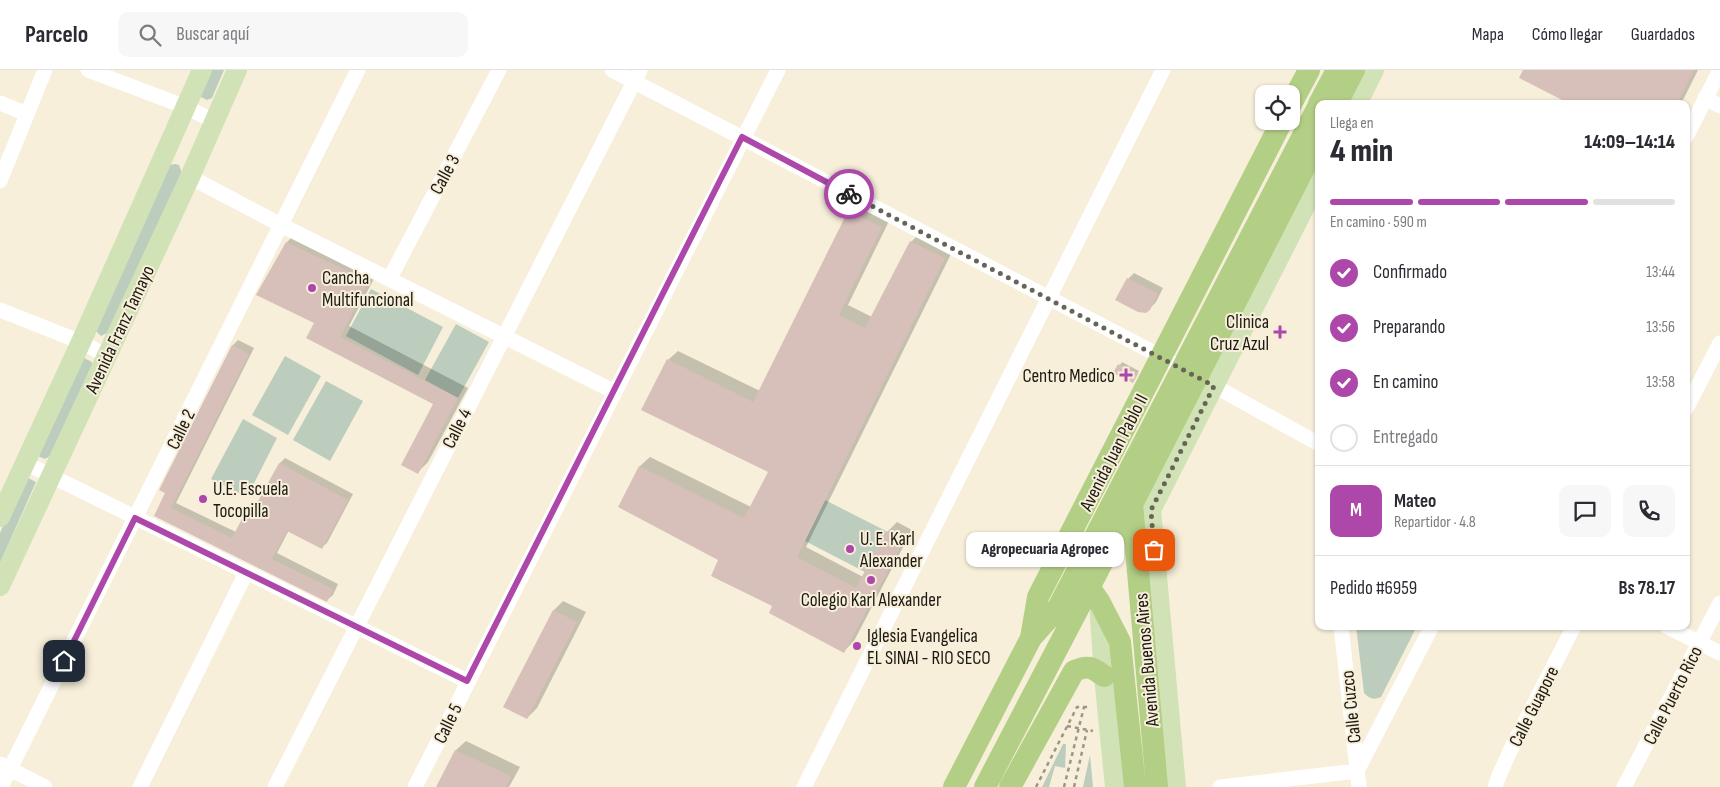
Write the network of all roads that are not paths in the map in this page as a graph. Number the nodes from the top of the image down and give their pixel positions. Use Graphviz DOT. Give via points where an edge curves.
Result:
graph roads {
  1 [pos="46,70"];
  2 [pos="88,70"];
  3 [pos="202,70"];
  4 [pos="237,70"];
  5 [pos="358,70"];
  6 [pos="499,70"];
  7 [pos="612,70"];
  8 [pos="778,70"];
  9 [pos="1163,70"];
  10 [pos="1309,70"];
  11 [pos="1336,70"];
  12 [pos="1354,70"];
  13 [pos="1374,70"];
  14 [pos="1720,70"];
  15 [pos="637,76"];
  16 [pos="1300,87"];
  17 [pos="1706,98"];
  18 [pos="1321,100"];
  19 [pos="1339,100"];
  20 [pos="1359,100"];
  21 [pos="0,103"];
  22 [pos="1720,106"];
  23 [pos="186,108"];
  24 [pos="1315,112"];
  25 [pos="27,114"];
  26 [pos="214,121"];
  27 [pos="1690,128"];
  28 [pos="1277,130"];
  29 [pos="742,137"];
  30 [pos="1315,146"];
  31 [pos="190,177"];
  32 [pos="0,181"];
  33 [pos="1315,187"];
  34 [pos="281,225"];
  35 [pos="390,278"];
  36 [pos="1049,300"];
  37 [pos="0,310"];
  38 [pos="503,336"];
  39 [pos="81,342"];
  40 [pos="1720,343"];
  41 [pos="1203,347"];
  42 [pos="107,356"];
  43 [pos="1162,358"];
  44 [pos="1214,386"];
  45 [pos="615,392"];
  46 [pos="1177,398"];
  47 [pos="1690,401"];
  48 [pos="1315,442"];
  49 [pos="25,463"];
  50 [pos="51,475"];
  51 [pos="1142,507"];
  52 [pos="0,518"];
  53 [pos="135,518"];
  54 [pos="1078,571"];
  55 [pos="246,573"];
  56 [pos="0,586"];
  57 [pos="1099,601"];
  58 [pos="1720,604"];
  59 [pos="356,626"];
  60 [pos="1341,630"];
  61 [pos="1430,630"];
  62 [pos="1572,630"];
  63 [pos="1674,630"];
  64 [pos="1031,638"];
  65 [pos="1700,643"];
  66 [pos="1720,654"];
  67 [pos="1104,676"];
  68 [pos="467,681"];
  69 [pos="5,766"];
  70 [pos="1357,771"];
  71 [pos="1,787"];
  72 [pos="44,787"];
  73 [pos="140,787"];
  74 [pos="275,787"];
  75 [pos="415,787"];
  76 [pos="804,787"];
  77 [pos="954,787"];
  78 [pos="985,787"];
  79 [pos="1010,787"];
  80 [pos="1115,787"];
  81 [pos="1135,787"];
  82 [pos="1157,787"];
  83 [pos="1176,787"];
  84 [pos="1220,787"];
  85 [pos="1359,787"];
  86 [pos="1495,787"];
  87 [pos="1624,787"];
  1 -- 25 [label="street"];
  2 -- 23 [label="street"];
  3 -- 23 [label="main road, Avenida Franz Tamayo"];
  4 -- 26 [label="main road, Avenida Franz Tamayo"];
  5 -- 34 [label="street, Calle 2"];
  6 -- 35 [label="street, Calle 3"];
  7 -- 15 [label="street"];
  8 -- 29 [label="street, Calle 5"];
  9 -- 36 [label="street"];
  10 -- 16 [label="highway"];
  11 -- 18 [label="highway"];
  12 -- 19 [label="highway"];
  13 -- 20 [label="main road"];
  14 -- 17 [label="street"];
  15 -- 29 [label="street"];
  15 -- 38 [label="street, Calle 4"];
  17 -- 22 [label="street"];
  17 -- 27 [label="street"];
  21 -- 25 [label="street"];
  23 -- 26 [label="street"];
  23 -- 39 [label="main road, Avenida Franz Tamayo"];
  24 -- 41 [label="highway"];
  25 -- 32 [label="street"];
  26 -- 31 [label="main road, Avenida Franz Tamayo"];
  28 -- 43 [label="highway, Avenida Juan Pablo II"];
  29 -- 36 [label="street"];
  29 -- 45 [label="street, Calle 5"];
  30 -- 41 [label="highway"];
  31 -- 34 [label="street"];
  31 -- 42 [label="main road, Avenida Franz Tamayo"];
  33 -- 44 [label="main road"];
  34 -- 35 [label="street"];
  34 -- 53 [label="street, Calle 2"];
  35 -- 38 [label="street"];
  36 -- 43 [label="street"];
  36 -- 76 [label="street"];
  37 -- 39 [label="street"];
  38 -- 45 [label="street"];
  38 -- 59 [label="street, Calle 4"];
  39 -- 42 [label="street"];
  39 -- 49 [label="main road, Avenida Franz Tamayo"];
  40 -- 47 [label="street"];
  41 -- 46 [label="highway"];
  42 -- 50 [label="main road, Avenida Franz Tamayo"];
  43 -- 44 [label="street"];
  43 -- 64 [label="highway, Avenida Juan Pablo II" via="1038,597"];
  44 -- 48 [label="street"];
  44 -- 51 [label="main road"];
  45 -- 68 [label="street, Calle 5"];
  46 -- 51 [label="highway"];
  46 -- 54 [label="highway"];
  49 -- 50 [label="street"];
  49 -- 52 [label="main road, Avenida Franz Tamayo"];
  50 -- 53 [label="street"];
  50 -- 56 [label="main road, Avenida Franz Tamayo"];
  51 -- 78 [label="highway" via="1103,561"];
  51 -- 82 [label="highway, Avenida Buenos Aires"];
  51 -- 83 [label="main road, Avenida Buenos Aires"];
  53 -- 55 [label="street"];
  53 -- 69 [label="street, Calle 2"];
  54 -- 57 [label="highway, Avenida Buenos Aires"];
  54 -- 64 [label="highway" via="1058,608"];
  55 -- 59 [label="street"];
  55 -- 73 [label="street"];
  57 -- 67 [label="main road"];
  57 -- 81 [label="highway, Avenida Buenos Aires" via="1120,642"];
  58 -- 65 [label="street, Calle Puerto Rico"];
  59 -- 68 [label="street"];
  59 -- 74 [label="street, Calle 4"];
  60 -- 70 [label="street, Calle Cuzco"];
  61 -- 70 [label="street"];
  62 -- 86 [label="street, Calle Guapore"];
  63 -- 65 [label="street"];
  64 -- 77 [label="highway, Avenida Juan Pablo II"];
  65 -- 66 [label="street"];
  65 -- 87 [label="street, Calle Puerto Rico"];
  67 -- 79 [label="highway" via="1084,666 1074,671"];
  67 -- 80 [label="main road"];
  68 -- 75 [label="street, Calle 5"];
  69 -- 71 [label="street, Calle 2"];
  69 -- 72 [label="street"];
  70 -- 84 [label="street"];
  70 -- 85 [label="street, Calle Cuzco"];
}
